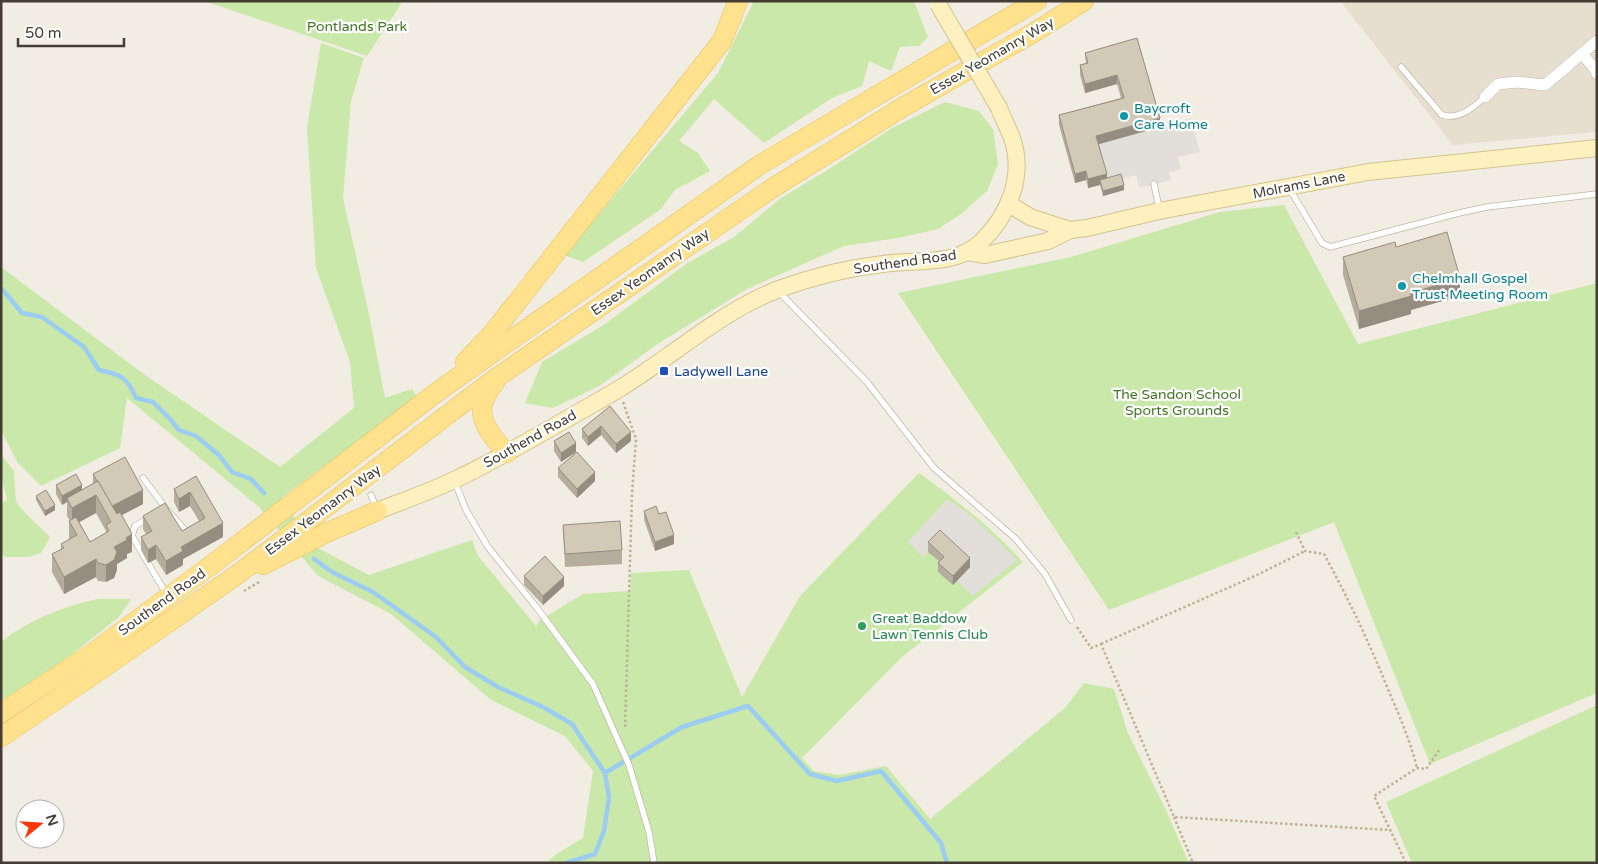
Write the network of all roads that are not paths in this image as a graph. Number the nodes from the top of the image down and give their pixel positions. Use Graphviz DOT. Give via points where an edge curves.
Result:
graph roads {
  1 [pos="738,1"];
  2 [pos="1037,1"];
  3 [pos="1084,1"];
  4 [pos="936,3"];
  5 [pos="1597,40"];
  6 [pos="1582,54"];
  7 [pos="1401,67"];
  8 [pos="1597,74"];
  9 [pos="1485,97"];
  10 [pos="1597,148"];
  11 [pos="1154,184"];
  12 [pos="1288,187"];
  13 [pos="1597,194"];
  14 [pos="1009,204"];
  15 [pos="1160,210"];
  16 [pos="1070,230"];
  17 [pos="967,252"];
  18 [pos="778,290"];
  19 [pos="496,378"];
  20 [pos="436,392"];
  21 [pos="507,453"];
  22 [pos="143,478"];
  23 [pos="454,480"];
  24 [pos="374,503"];
  25 [pos="165,507"];
  26 [pos="186,531"];
  27 [pos="238,574"];
  28 [pos="168,597"];
  29 [pos="1071,620"];
  30 [pos="1,713"];
  31 [pos="1,737"];
  32 [pos="654,863"];
  1 -- 20 [label="main road" via="722,41 492,334"];
  2 -- 20 [label="main road, Essex Yeomanry Way" via="758,166"];
  3 -- 19 [label="main road, Essex Yeomanry Way" via="774,187"];
  4 -- 14 [label="street, Southend Road, bridge" via="999,108 1012,139 1016,180"];
  5 -- 6 [label="street"];
  6 -- 8 [label="street"];
  6 -- 9 [label="street" via="1545,84 1498,84"];
  7 -- 9 [label="lane" via="1442,115 1460,115"];
  10 -- 12 [label="street, Molrams Lane" via="1368,172"];
  11 -- 15 [label="lane"];
  12 -- 13 [label="lane" via="1322,243 1330,247 1459,212"];
  12 -- 15 [label="street, Molrams Lane"];
  14 -- 16 [label="street, Molrams Lane" via="1030,217"];
  14 -- 17 [label="street, Southend Road" via="997,225"];
  15 -- 16 [label="street, Molrams Lane"];
  16 -- 17 [label="street" via="1048,241 985,255"];
  17 -- 18 [label="street, Southend Road" via="950,258 884,263 813,278"];
  18 -- 21 [label="street, Southend Road" via="733,311 619,389"];
  18 -- 29 [label="lane" via="867,382 934,468 1016,540 1045,574"];
  19 -- 21 [label="main road" via="482,407 490,433"];
  19 -- 27 [label="main road, Essex Yeomanry Way"];
  20 -- 28 [label="main road, Southend Road"];
  21 -- 23 [label="street, Southend Road"];
  22 -- 25 [label="lane"];
  23 -- 24 [label="street, Southend Road"];
  23 -- 32 [label="lane" via="466,510 488,547 593,684 631,770 649,832"];
  24 -- 27 [label="main road" via="326,534 275,560"];
  25 -- 26 [label="lane"];
  25 -- 28 [label="lane" via="135,526 132,536"];
  27 -- 31 [label="main road, Southend Road"];
  28 -- 30 [label="main road, Southend Road" via="94,652"];
}
